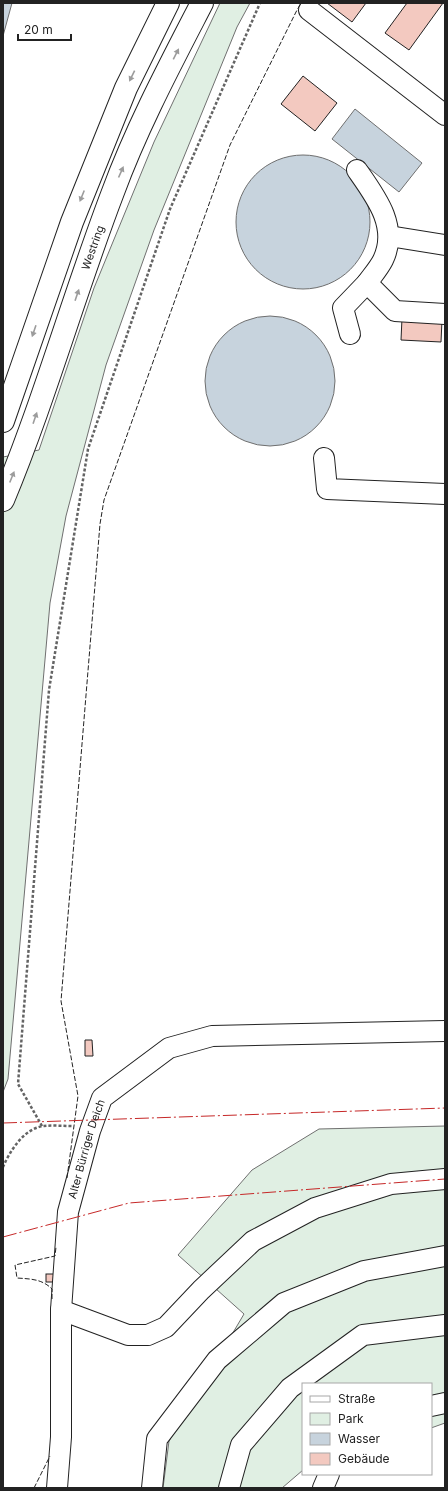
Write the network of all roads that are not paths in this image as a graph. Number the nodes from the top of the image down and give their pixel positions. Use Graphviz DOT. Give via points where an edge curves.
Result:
graph roads {
  1 [pos="168,3"];
  2 [pos="202,3"];
  3 [pos="309,10"];
  4 [pos="445,114"];
  5 [pos="357,170"];
  6 [pos="389,236"];
  7 [pos="445,245"];
  8 [pos="367,283"];
  9 [pos="445,314"];
  10 [pos="350,334"];
  11 [pos="3,421"];
  12 [pos="324,458"];
  13 [pos="445,494"];
  14 [pos="3,500"];
  15 [pos="445,1032"];
  16 [pos="445,1179"];
  17 [pos="445,1256"];
  18 [pos="61,1310"];
  19 [pos="445,1325"];
  20 [pos="445,1403"];
  21 [pos="432,1406"];
  22 [pos="329,1475"];
  23 [pos="57,1488"];
  24 [pos="152,1488"];
  25 [pos="229,1488"];
  26 [pos="323,1488"];
  1 -- 11 [label="main road, one-way" via="126,88 72,222"];
  14 -- 2 [label="main road, Westring, one-way" via="22,454 113,191 158,90"];
  3 -- 4 [label="lane"];
  5 -- 6 [label="lane" via="381,205"];
  6 -- 7 [label="lane"];
  6 -- 8 [label="lane" via="382,261"];
  8 -- 9 [label="lane" via="395,311"];
  8 -- 10 [label="lane" via="343,308"];
  12 -- 13 [label="lane" via="327,490"];
  15 -- 18 [label="lane, Alter Bürriger Deich" via="212,1036 169,1048 102,1098 90,1131 68,1212"];
  16 -- 18 [label="lane" via="390,1184 315,1208 253,1241 166,1327 148,1335 128,1335"];
  17 -- 24 [label="lane" via="364,1271 284,1303 217,1360 157,1439"];
  18 -- 23 [label="lane, Alter Bürriger Deich" via="61,1437"];
  19 -- 25 [label="lane" via="364,1335 290,1388 241,1446"];
  20 -- 21 [label="lane"];
  22 -- 26 [label="lane"];
}
